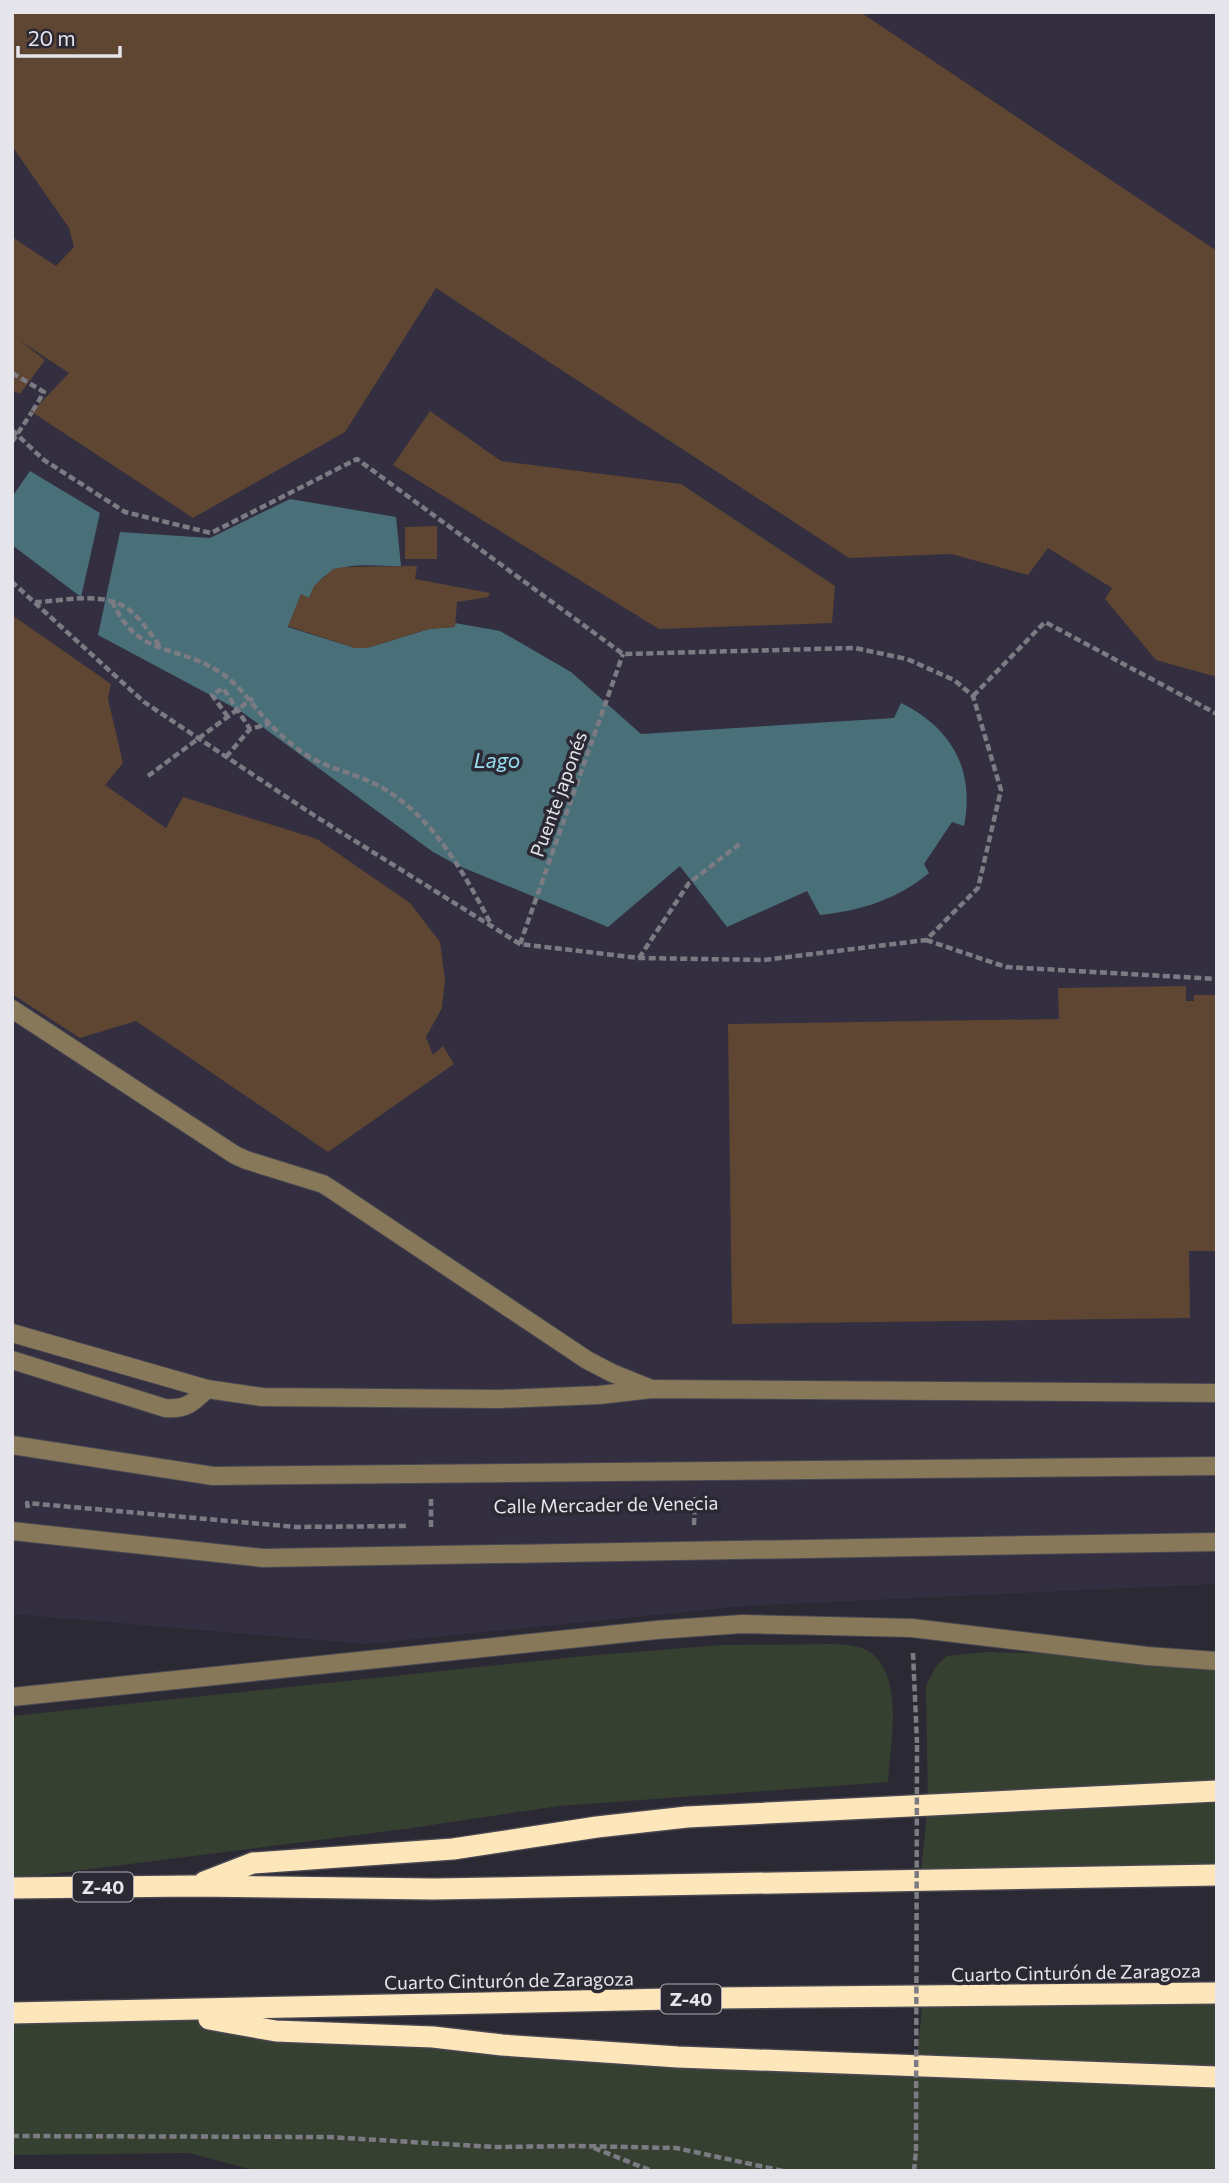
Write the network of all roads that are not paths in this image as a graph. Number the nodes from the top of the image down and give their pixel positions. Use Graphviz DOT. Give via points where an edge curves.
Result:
graph roads {
  1 [pos="12,1009"];
  2 [pos="12,1333"];
  3 [pos="12,1360"];
  4 [pos="207,1389"];
  5 [pos="652,1389"];
  6 [pos="1217,1393"];
  7 [pos="12,1445"];
  8 [pos="1217,1466"];
  9 [pos="20,1532"];
  10 [pos="1217,1542"];
  11 [pos="1217,1661"];
  12 [pos="12,1697"];
  13 [pos="1217,1791"];
  14 [pos="1217,1875"];
  15 [pos="193,1886"];
  16 [pos="12,1888"];
  17 [pos="1217,1993"];
  18 [pos="166,2011"];
  19 [pos="12,2013"];
  20 [pos="1217,2077"];
  1 -- 5 [label="street" via="235,1155 323,1184 587,1360"];
  2 -- 4 [label="street"];
  3 -- 4 [label="street" via="164,1408 187,1406"];
  4 -- 5 [label="street" via="262,1397 393,1399 499,1399"];
  5 -- 6 [label="street"];
  7 -- 8 [label="street, Calle Mercader de Venecia" via="213,1476"];
  9 -- 10 [label="street" via="263,1558"];
  11 -- 12 [label="street" via="912,1628 742,1624"];
  13 -- 15 [label="highway" via="687,1817 453,1849 253,1863"];
  14 -- 15 [label="highway, Z-40" via="434,1889"];
  15 -- 16 [label="highway, Z-40"];
  17 -- 18 [label="highway, Cuarto Cinturón de Zaragoza / Z-40" via="717,1998"];
  18 -- 19 [label="highway, Cuarto Cinturón de Zaragoza / Z-40"];
  18 -- 20 [label="highway" via="276,2031 433,2037 654,2056"];
}
